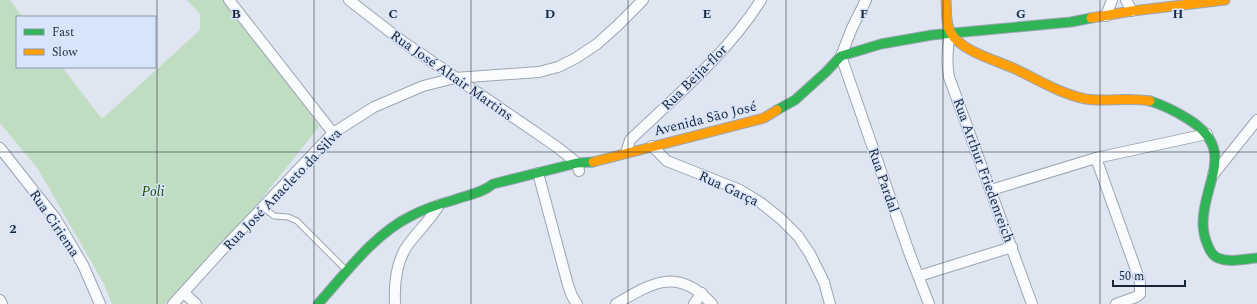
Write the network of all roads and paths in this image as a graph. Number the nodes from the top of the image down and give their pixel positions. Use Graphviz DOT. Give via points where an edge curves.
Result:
graph roads {
  1 [pos="229,0"];
  2 [pos="349,0"];
  3 [pos="642,0"];
  4 [pos="761,0"];
  5 [pos="866,0"];
  6 [pos="946,0"];
  7 [pos="1112,0"];
  8 [pos="1126,0"];
  9 [pos="1225,0"];
  10 [pos="1132,11"];
  11 [pos="1106,16"];
  12 [pos="950,34"];
  13 [pos="841,56"];
  14 [pos="455,78"];
  15 [pos="1257,120"];
  16 [pos="333,133"];
  17 [pos="1207,134"];
  18 [pos="652,146"];
  19 [pos="557,147"];
  20 [pos="2,152"];
  21 [pos="626,152"];
  22 [pos="1096,158"];
  23 [pos="578,167"];
  24 [pos="564,170"];
  25 [pos="1212,175"];
  26 [pos="539,177"];
  27 [pos="512,189"];
  28 [pos="486,190"];
  29 [pos="992,190"];
  30 [pos="496,193"];
  31 [pos="439,205"];
  32 [pos="263,207"];
  33 [pos="1012,247"];
  34 [pos="1257,258"];
  35 [pos="348,272"];
  36 [pos="919,276"];
  37 [pos="184,293"];
  38 [pos="702,293"];
  39 [pos="0,300"];
  40 [pos="2,304"];
  41 [pos="100,304"];
  42 [pos="173,304"];
  43 [pos="196,304"];
  44 [pos="318,304"];
  45 [pos="395,304"];
  46 [pos="577,304"];
  47 [pos="616,304"];
  48 [pos="694,304"];
  49 [pos="712,304"];
  50 [pos="830,304"];
  51 [pos="929,304"];
  52 [pos="1032,304"];
  53 [pos="1116,304"];
  1 -- 16 [label="street"];
  2 -- 14 [label="street, Rua José Altair Martins"];
  3 -- 14 [label="street, Rua José Anacleto da Silva" via="618,26 596,44 558,67 539,72"];
  4 -- 21 [label="street, Rua Beija-flor" via="736,35 706,68 630,140"];
  5 -- 13 [label="street"];
  6 -- 12 [label="main road"];
  7 -- 11 [label="street"];
  8 -- 10 [label="street"];
  9 -- 10 [label="main road"];
  10 -- 11 [label="main road"];
  11 -- 12 [label="main road"];
  12 -- 13 [label="main road" via="881,44"];
  12 -- 17 [label="main road" via="977,52 1068,93 1086,98 1153,102 1197,125"];
  12 -- 29 [label="street, Rua Arthur Friedenreich" via="947,52 949,77"];
  13 -- 18 [label="main road, Avenida São José" via="794,100 764,118"];
  13 -- 36 [label="street, Rua Pardal"];
  14 -- 16 [label="street, Rua José Anacleto da Silva" via="423,86 374,107"];
  14 -- 19 [label="street, Rua José Altair Martins"];
  15 -- 25 [label="street"];
  16 -- 32 [label="street, Rua José Anacleto da Silva"];
  17 -- 22 [label="street"];
  17 -- 25 [label="main road" via="1212,141 1214,152"];
  18 -- 21 [label="main road, Avenida São José"];
  18 -- 50 [label="street, Rua Garça" via="667,161 740,190 781,219 798,236 810,254 824,282"];
  19 -- 23 [label="street, Rua José Altair Martins"];
  19 -- 24 [label="street"];
  20 -- 41 [label="street, Rua Ciriema" via="56,219 83,265"];
  21 -- 23 [label="main road, Avenida São José"];
  22 -- 29 [label="street"];
  22 -- 53 [label="street" via="1140,281 1140,294"];
  23 -- 24 [label="main road, Avenida São José"];
  24 -- 26 [label="main road, Avenida São José"];
  25 -- 34 [label="main road" via="1202,225 1207,246 1216,257 1225,260"];
  26 -- 27 [label="main road, Avenida São José"];
  26 -- 28 [label="main road, Avenida São José" via="494,184"];
  26 -- 46 [label="street" via="568,285"];
  28 -- 30 [label="main road"];
  28 -- 31 [label="main road, Avenida São José"];
  29 -- 33 [label="street, Rua Arthur Friedenreich"];
  31 -- 35 [label="main road, Avenida São José" via="400,222"];
  31 -- 45 [label="street" via="401,256 396,274"];
  32 -- 35 [label="lane" via="274,216 297,221"];
  32 -- 37 [label="street, Rua José Anacleto da Silva"];
  33 -- 36 [label="street"];
  33 -- 52 [label="street, Rua Arthur Friedenreich"];
  35 -- 44 [label="main road, Avenida São José"];
  36 -- 51 [label="street, Rua Pardal"];
  37 -- 42 [label="street, Rua José Anacleto da Silva"];
  37 -- 43 [label="street"];
  38 -- 47 [label="street" via="685,283 666,282 636,291"];
  38 -- 48 [label="street"];
  38 -- 49 [label="street"];
  39 -- 40 [label="street"];
}
